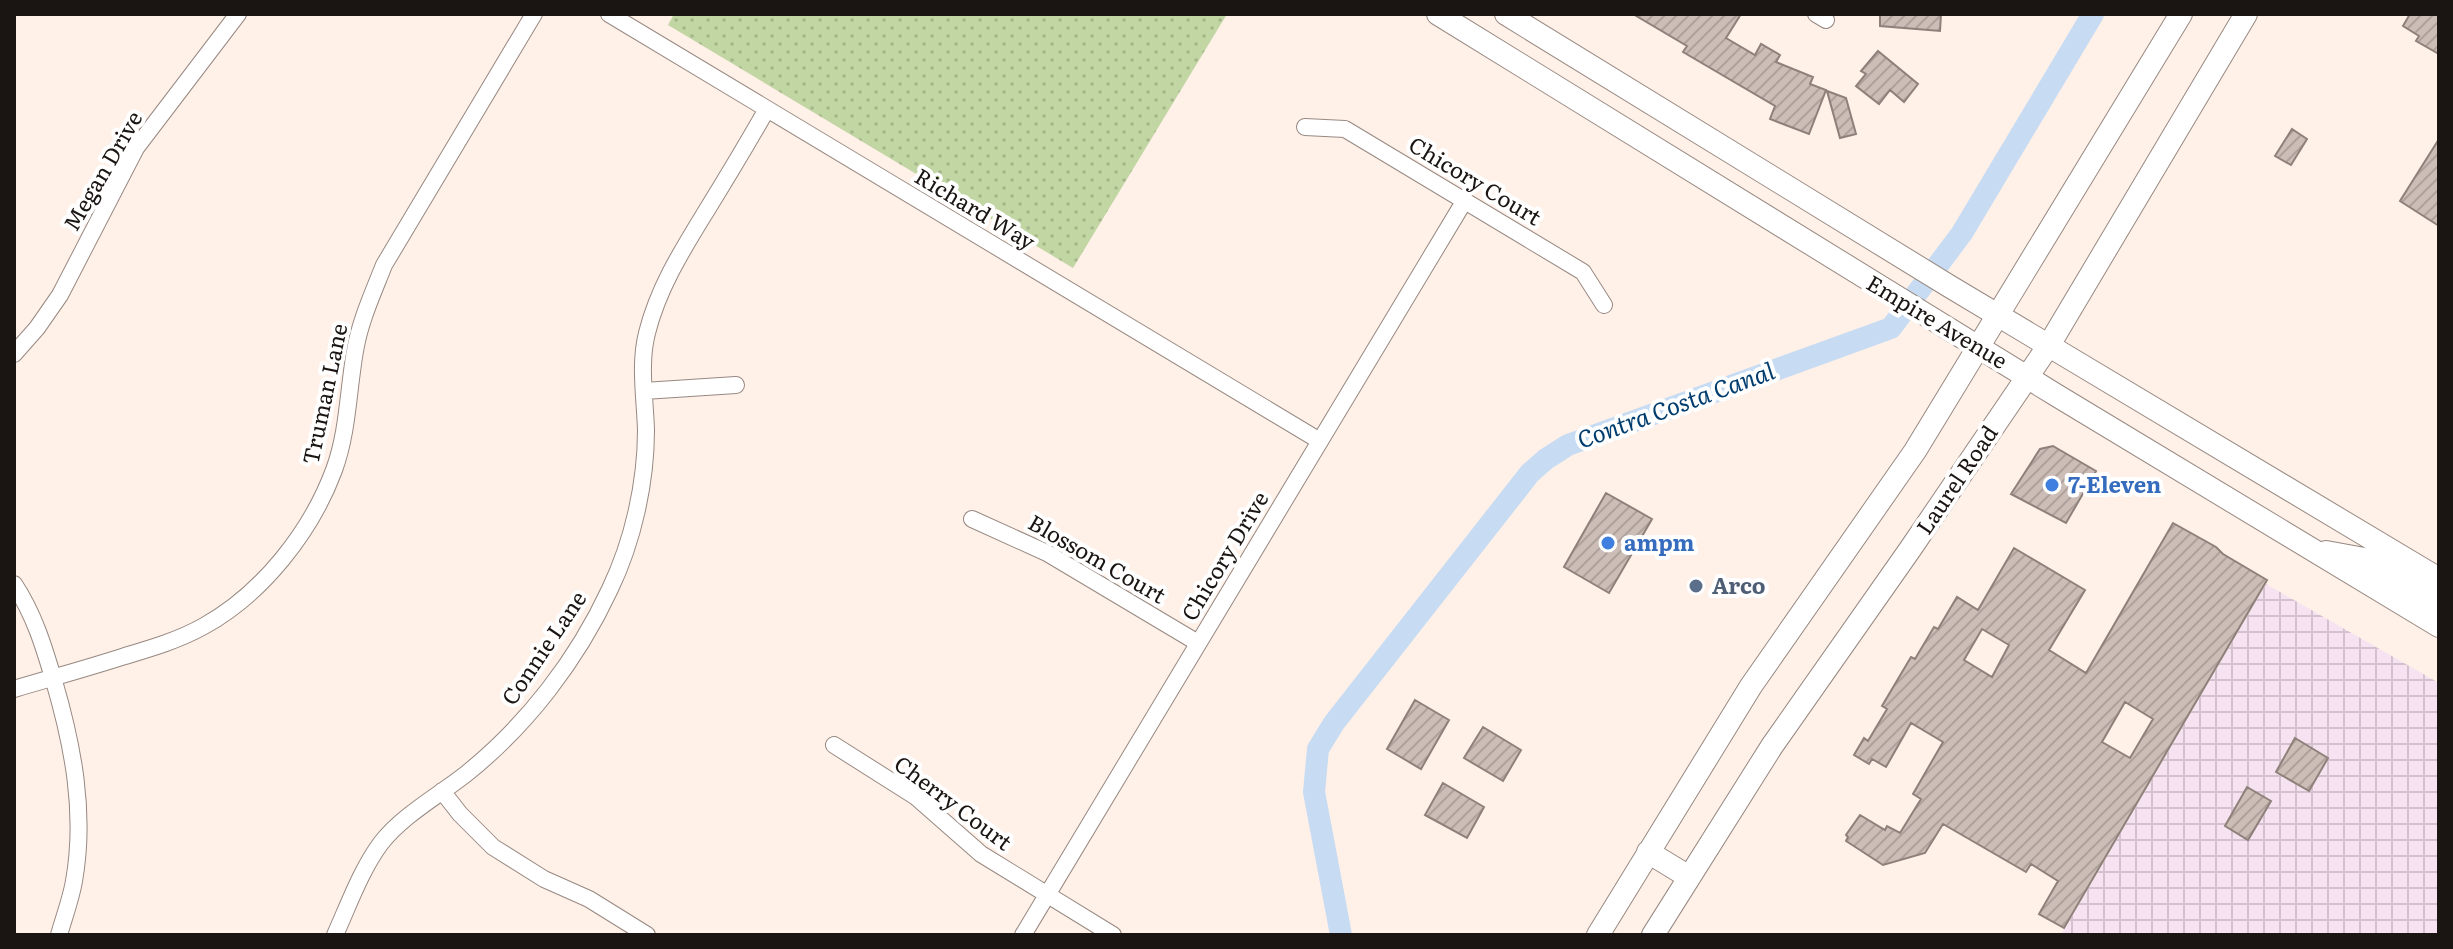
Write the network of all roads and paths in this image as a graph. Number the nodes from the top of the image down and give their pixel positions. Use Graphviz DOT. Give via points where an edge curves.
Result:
graph roads {
  1 [pos="238,14"];
  2 [pos="534,14"];
  3 [pos="609,14"];
  4 [pos="1438,14"];
  5 [pos="1506,14"];
  6 [pos="2181,14"];
  7 [pos="2246,14"];
  8 [pos="767,109"];
  9 [pos="1305,127"];
  10 [pos="1465,200"];
  11 [pos="1604,305"];
  12 [pos="1998,315"];
  13 [pos="2049,345"];
  14 [pos="1979,347"];
  15 [pos="14,354"];
  16 [pos="2027,377"];
  17 [pos="736,385"];
  18 [pos="644,391"];
  19 [pos="1320,441"];
  20 [pos="972,519"];
  21 [pos="2317,551"];
  22 [pos="2439,579"];
  23 [pos="14,584"];
  24 [pos="2439,601"];
  25 [pos="2439,626"];
  26 [pos="1198,643"];
  27 [pos="53,678"];
  28 [pos="14,689"];
  29 [pos="834,745"];
  30 [pos="442,791"];
  31 [pos="1648,852"];
  32 [pos="1689,877"];
  33 [pos="1047,895"];
  34 [pos="59,935"];
  35 [pos="335,935"];
  36 [pos="647,935"];
  37 [pos="1023,935"];
  38 [pos="1113,935"];
  39 [pos="1598,935"];
  40 [pos="1653,935"];
  1 -- 15 [label="street, Megan Drive" via="136,148 60,295"];
  2 -- 27 [label="street, Truman Lane" via="384,265 356,348 334,469 286,554 252,591 206,625 171,642"];
  3 -- 8 [label="street, Richard Way"];
  4 -- 14 [label="main road, Empire Avenue"];
  5 -- 12 [label="main road, Empire Avenue"];
  6 -- 12 [label="main road"];
  7 -- 13 [label="main road, Laurel Road"];
  8 -- 18 [label="street, Connie Lane" via="658,295 646,336"];
  8 -- 19 [label="street, Richard Way"];
  9 -- 10 [label="street, Chicory Court" via="1345,129"];
  10 -- 11 [label="street, Chicory Court" via="1583,272"];
  10 -- 19 [label="street, Chicory Drive"];
  12 -- 13 [label="main road, Empire Avenue"];
  12 -- 14 [label="main road"];
  13 -- 16 [label="main road, Laurel Road"];
  13 -- 22 [label="main road, Empire Avenue"];
  14 -- 16 [label="main road, Empire Avenue"];
  14 -- 31 [label="main road" via="1915,451 1751,686"];
  16 -- 21 [label="main road, Empire Avenue"];
  16 -- 32 [label="main road, Laurel Road" via="1772,746"];
  17 -- 18 [label="street"];
  18 -- 30 [label="street, Connie Lane" via="638,505 611,587 584,637 531,712"];
  19 -- 26 [label="street, Chicory Drive"];
  20 -- 26 [label="street, Blossom Court" via="1047,553"];
  21 -- 24 [label="main road" via="2370,560"];
  21 -- 25 [label="main road, Empire Avenue"];
  23 -- 27 [label="street" via="29,607"];
  26 -- 33 [label="street, Chicory Drive"];
  27 -- 28 [label="street, Truman Lane"];
  27 -- 34 [label="street" via="78,792 74,882"];
  29 -- 33 [label="street, Cherry Court" via="916,797 981,854"];
  30 -- 35 [label="street, Connie Lane" via="383,841"];
  30 -- 36 [label="street" via="493,847"];
  31 -- 32 [label="main road"];
  31 -- 39 [label="main road"];
  32 -- 40 [label="main road, Laurel Road"];
  33 -- 37 [label="street, Chicory Drive"];
  33 -- 38 [label="street, Cherry Court"];
}
